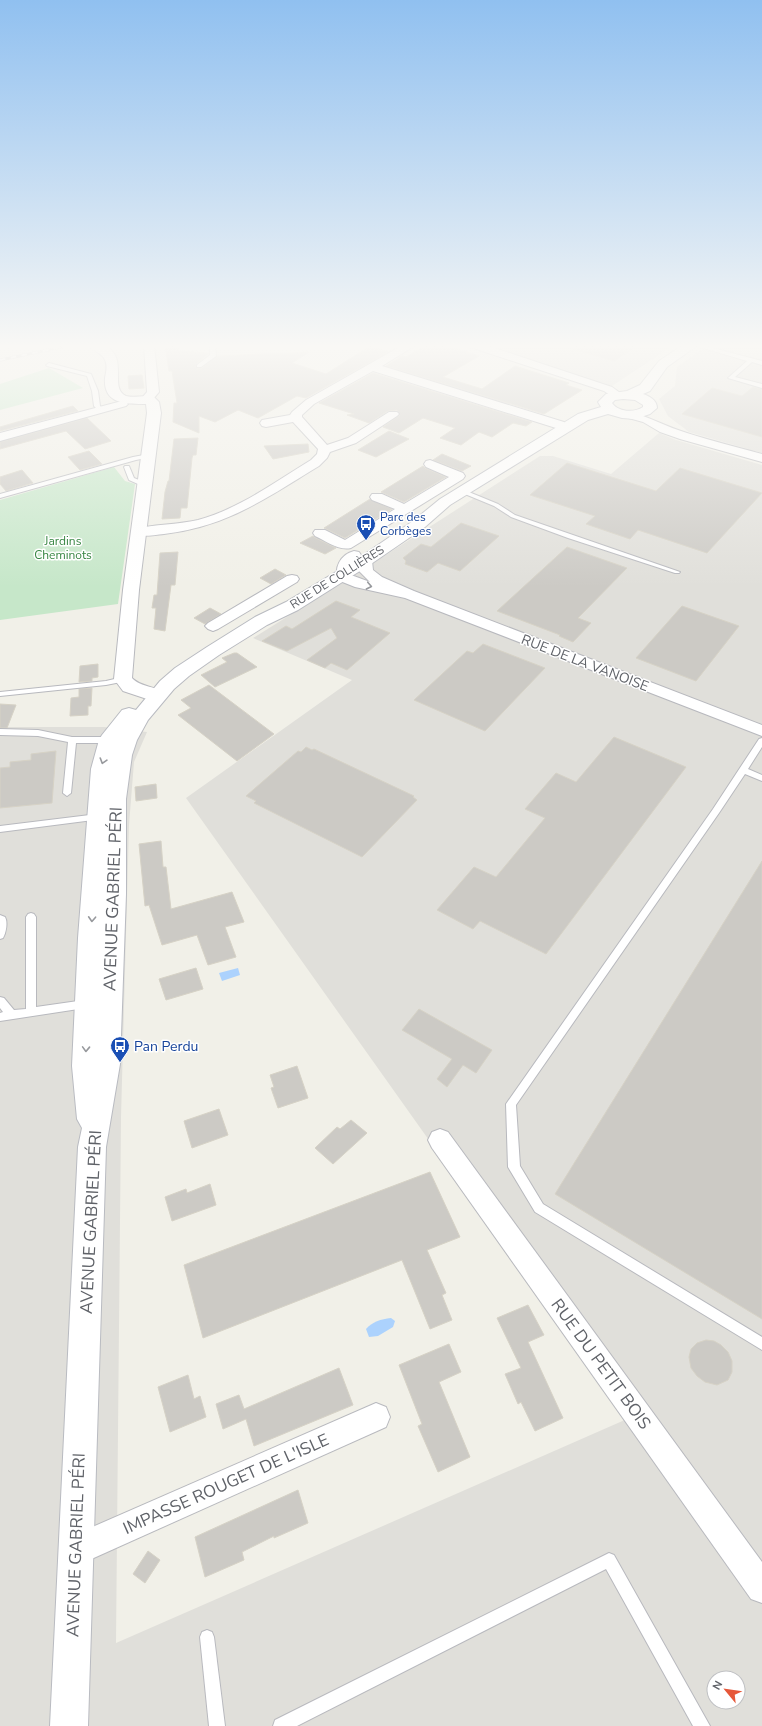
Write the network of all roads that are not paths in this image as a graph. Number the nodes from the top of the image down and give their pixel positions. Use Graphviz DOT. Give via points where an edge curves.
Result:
graph roads {
  1 [pos="43,426"];
  2 [pos="147,426"];
  3 [pos="152,426"];
  4 [pos="303,426"];
  5 [pos="375,426"];
  6 [pos="559,426"];
  7 [pos="569,426"];
  8 [pos="657,426"];
  9 [pos="667,426"];
  10 [pos="151,433"];
  11 [pos="684,436"];
  12 [pos="0,437"];
  13 [pos="324,449"];
  14 [pos="149,456"];
  15 [pos="762,458"];
  16 [pos="430,464"];
  17 [pos="127,467"];
  18 [pos="146,482"];
  19 [pos="462,491"];
  20 [pos="0,496"];
  21 [pos="377,497"];
  22 [pos="405,509"];
  23 [pos="383,530"];
  24 [pos="139,532"];
  25 [pos="320,533"];
  26 [pos="359,558"];
  27 [pos="677,572"];
  28 [pos="343,574"];
  29 [pos="292,579"];
  30 [pos="409,594"];
  31 [pos="260,604"];
  32 [pos="213,626"];
  33 [pos="124,673"];
  34 [pos="156,689"];
  35 [pos="0,694"];
  36 [pos="762,731"];
  37 [pos="0,732"];
  38 [pos="72,740"];
  39 [pos="118,740"];
  40 [pos="762,741"];
  41 [pos="743,770"];
  42 [pos="762,778"];
  43 [pos="67,793"];
  44 [pos="98,817"];
  45 [pos="0,829"];
  46 [pos="104,895"];
  47 [pos="31,918"];
  48 [pos="0,920"];
  49 [pos="0,935"];
  50 [pos="0,1001"];
  51 [pos="99,1002"];
  52 [pos="30,1012"];
  53 [pos="12,1015"];
  54 [pos="0,1017"];
  55 [pos="440,1140"];
  56 [pos="762,1344"];
  57 [pos="376,1417"];
  58 [pos="76,1550"];
  59 [pos="762,1588"];
  60 [pos="207,1637"];
  61 [pos="69,1726"];
  62 [pos="217,1726"];
  63 [pos="281,1726"];
  64 [pos="702,1726"];
  1 -- 12 [label="street"];
  2 -- 10 [label="main road"];
  3 -- 10 [label="main road"];
  4 -- 13 [label="street"];
  5 -- 13 [label="street" via="348,443"];
  6 -- 23 [label="main road, RUE DE COLLIÈRES"];
  7 -- 19 [label="main road, RUE DE COLLIÈRES"];
  8 -- 11 [label="street"];
  9 -- 11 [label="street"];
  10 -- 14 [label="main road"];
  11 -- 15 [label="street"];
  13 -- 24 [label="street" via="323,456 315,463 218,518 181,528"];
  14 -- 18 [label="main road"];
  14 -- 20 [label="lane"];
  16 -- 22 [label="street, RUE DE COLLIÈRES" via="459,476"];
  17 -- 18 [label="lane" via="131,480"];
  18 -- 24 [label="main road"];
  19 -- 26 [label="main road, RUE DE COLLIÈRES" via="419,524"];
  19 -- 27 [label="lane" via="496,505 513,516"];
  21 -- 22 [label="street"];
  22 -- 23 [label="street, RUE DE COLLIÈRES"];
  23 -- 25 [label="street, RUE DE COLLIÈRES" via="346,545"];
  23 -- 26 [label="main road, RUE DE COLLIÈRES"];
  24 -- 33 [label="main road"];
  26 -- 28 [label="main road, RUE DE COLLIÈRES"];
  26 -- 30 [label="street, RUE DE LA VANOISE" via="366,571 377,580"];
  26 -- 31 [label="main road, RUE DE COLLIÈRES"];
  28 -- 30 [label="street, RUE DE LA VANOISE, one-way" via="345,578 360,584"];
  28 -- 34 [label="main road, RUE DE COLLIÈRES" via="292,606 261,621"];
  29 -- 31 [label="street, RUE DE COLLIÈRES"];
  30 -- 36 [label="street, RUE DE LA VANOISE"];
  31 -- 32 [label="street, RUE DE COLLIÈRES"];
  31 -- 34 [label="main road, RUE DE COLLIÈRES" via="171,667"];
  33 -- 34 [label="main road" via="130,687"];
  33 -- 35 [label="lane" via="106,683"];
  34 -- 39 [label="main road"];
  37 -- 38 [label="lane" via="38,732"];
  38 -- 39 [label="lane"];
  38 -- 43 [label="lane"];
  39 -- 44 [label="main road, one-way" via="101,769"];
  39 -- 46 [label="main road, AVENUE GABRIEL PÉRI" via="120,763"];
  40 -- 41 [label="lane"];
  41 -- 42 [label="lane"];
  41 -- 56 [label="lane" via="511,1104 514,1167 539,1208"];
  44 -- 45 [label="lane"];
  44 -- 46 [label="main road"];
  46 -- 51 [label="main road, AVENUE GABRIEL PÉRI"];
  47 -- 52 [label="lane"];
  48 -- 49 [label="lane"];
  50 -- 53 [label="lane"];
  51 -- 52 [label="lane"];
  51 -- 58 [label="main road, AVENUE GABRIEL PÉRI" via="107,1064 92,1146"];
  52 -- 53 [label="lane"];
  53 -- 54 [label="lane"];
  55 -- 59 [label="street, RUE DU PETIT BOIS"];
  57 -- 58 [label="street, IMPASSE ROUGET DE L'ISLE"];
  58 -- 61 [label="main road, AVENUE GABRIEL PÉRI"];
  60 -- 62 [label="lane"];
  63 -- 64 [label="lane" via="609,1560"];
}
